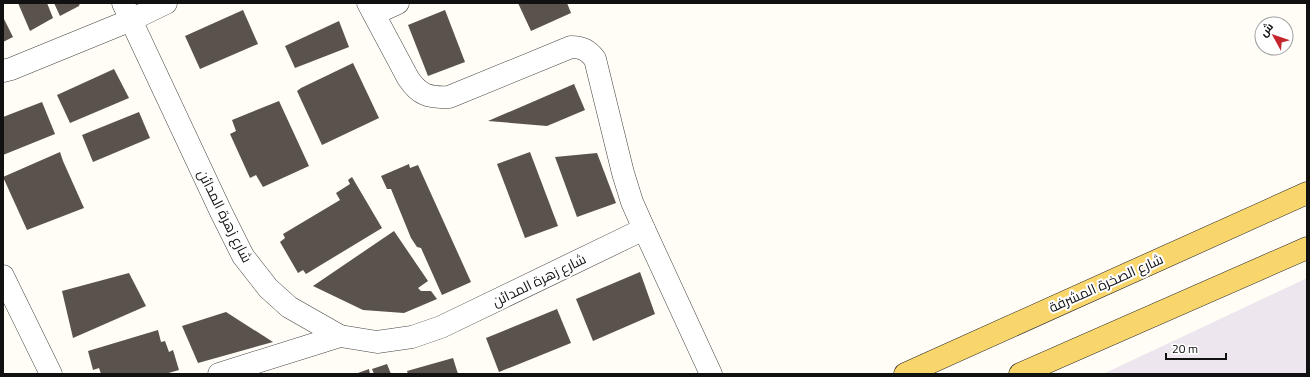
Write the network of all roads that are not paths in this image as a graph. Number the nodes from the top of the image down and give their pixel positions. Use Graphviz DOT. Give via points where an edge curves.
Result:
graph roads {
  1 [pos="166,3"];
  2 [pos="398,3"];
  3 [pos="371,8"];
  4 [pos="127,11"];
  5 [pos="6,72"];
  6 [pos="1307,193"];
  7 [pos="644,229"];
  8 [pos="1307,248"];
  9 [pos="3,276"];
  10 [pos="340,336"];
  11 [pos="51,374"];
  12 [pos="219,374"];
  13 [pos="711,374"];
  14 [pos="905,374"];
  15 [pos="1020,374"];
  1 -- 4 [label="street"];
  2 -- 3 [label="street"];
  3 -- 7 [label="street" via="414,88 436,98 449,97 571,47 589,51 595,58 623,173"];
  4 -- 5 [label="street"];
  4 -- 10 [label="street, شارع زهرة المدائن" via="243,256 268,288 289,307"];
  6 -- 14 [label="main road, شارع الصخرة المشرفة"];
  7 -- 10 [label="street, شارع زهرة المدائن" via="441,327 412,337 377,342"];
  7 -- 13 [label="street"];
  8 -- 15 [label="main road"];
  9 -- 11 [label="street"];
  10 -- 12 [label="street"];
}
